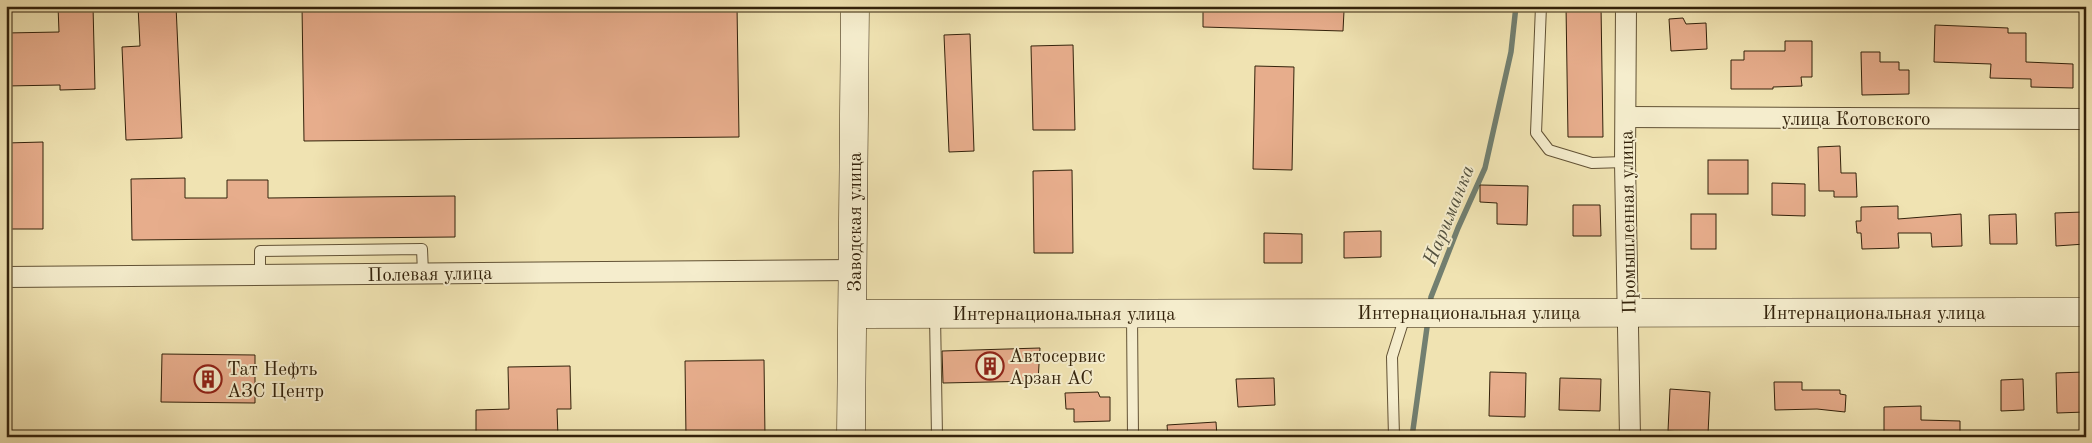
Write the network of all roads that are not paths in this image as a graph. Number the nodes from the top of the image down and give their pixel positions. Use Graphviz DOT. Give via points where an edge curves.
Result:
graph roads {
  1 [pos="855,6"];
  2 [pos="1541,6"];
  3 [pos="1626,6"];
  4 [pos="1626,117"];
  5 [pos="2086,118"];
  6 [pos="1625,162"];
  7 [pos="854,270"];
  8 [pos="6,277"];
  9 [pos="1629,311"];
  10 [pos="1406,312"];
  11 [pos="2086,312"];
  12 [pos="935,313"];
  13 [pos="1132,313"];
  14 [pos="853,314"];
  15 [pos="851,437"];
  16 [pos="937,437"];
  17 [pos="1133,437"];
  18 [pos="1394,437"];
  19 [pos="1630,437"];
  1 -- 7 [label="street, Заводская улица"];
  2 -- 6 [label="lane" via="1536,133 1549,150 1592,162"];
  3 -- 4 [label="street, Промышленная улица"];
  4 -- 5 [label="street, улица Котовского"];
  4 -- 6 [label="street, Промышленная улица"];
  6 -- 9 [label="street, Промышленная улица"];
  7 -- 8 [label="street, Полевая улица"];
  7 -- 14 [label="street, Заводская улица"];
  9 -- 10 [label="street, Интернациональная улица"];
  9 -- 11 [label="street, Интернациональная улица"];
  9 -- 19 [label="street, Промышленная улица"];
  10 -- 13 [label="street, Интернациональная улица"];
  10 -- 18 [label="lane" via="1392,357"];
  12 -- 13 [label="street, Интернациональная улица"];
  12 -- 14 [label="street, Интернациональная улица"];
  12 -- 16 [label="lane"];
  13 -- 17 [label="lane"];
  14 -- 15 [label="street, Заводская улица"];
}
